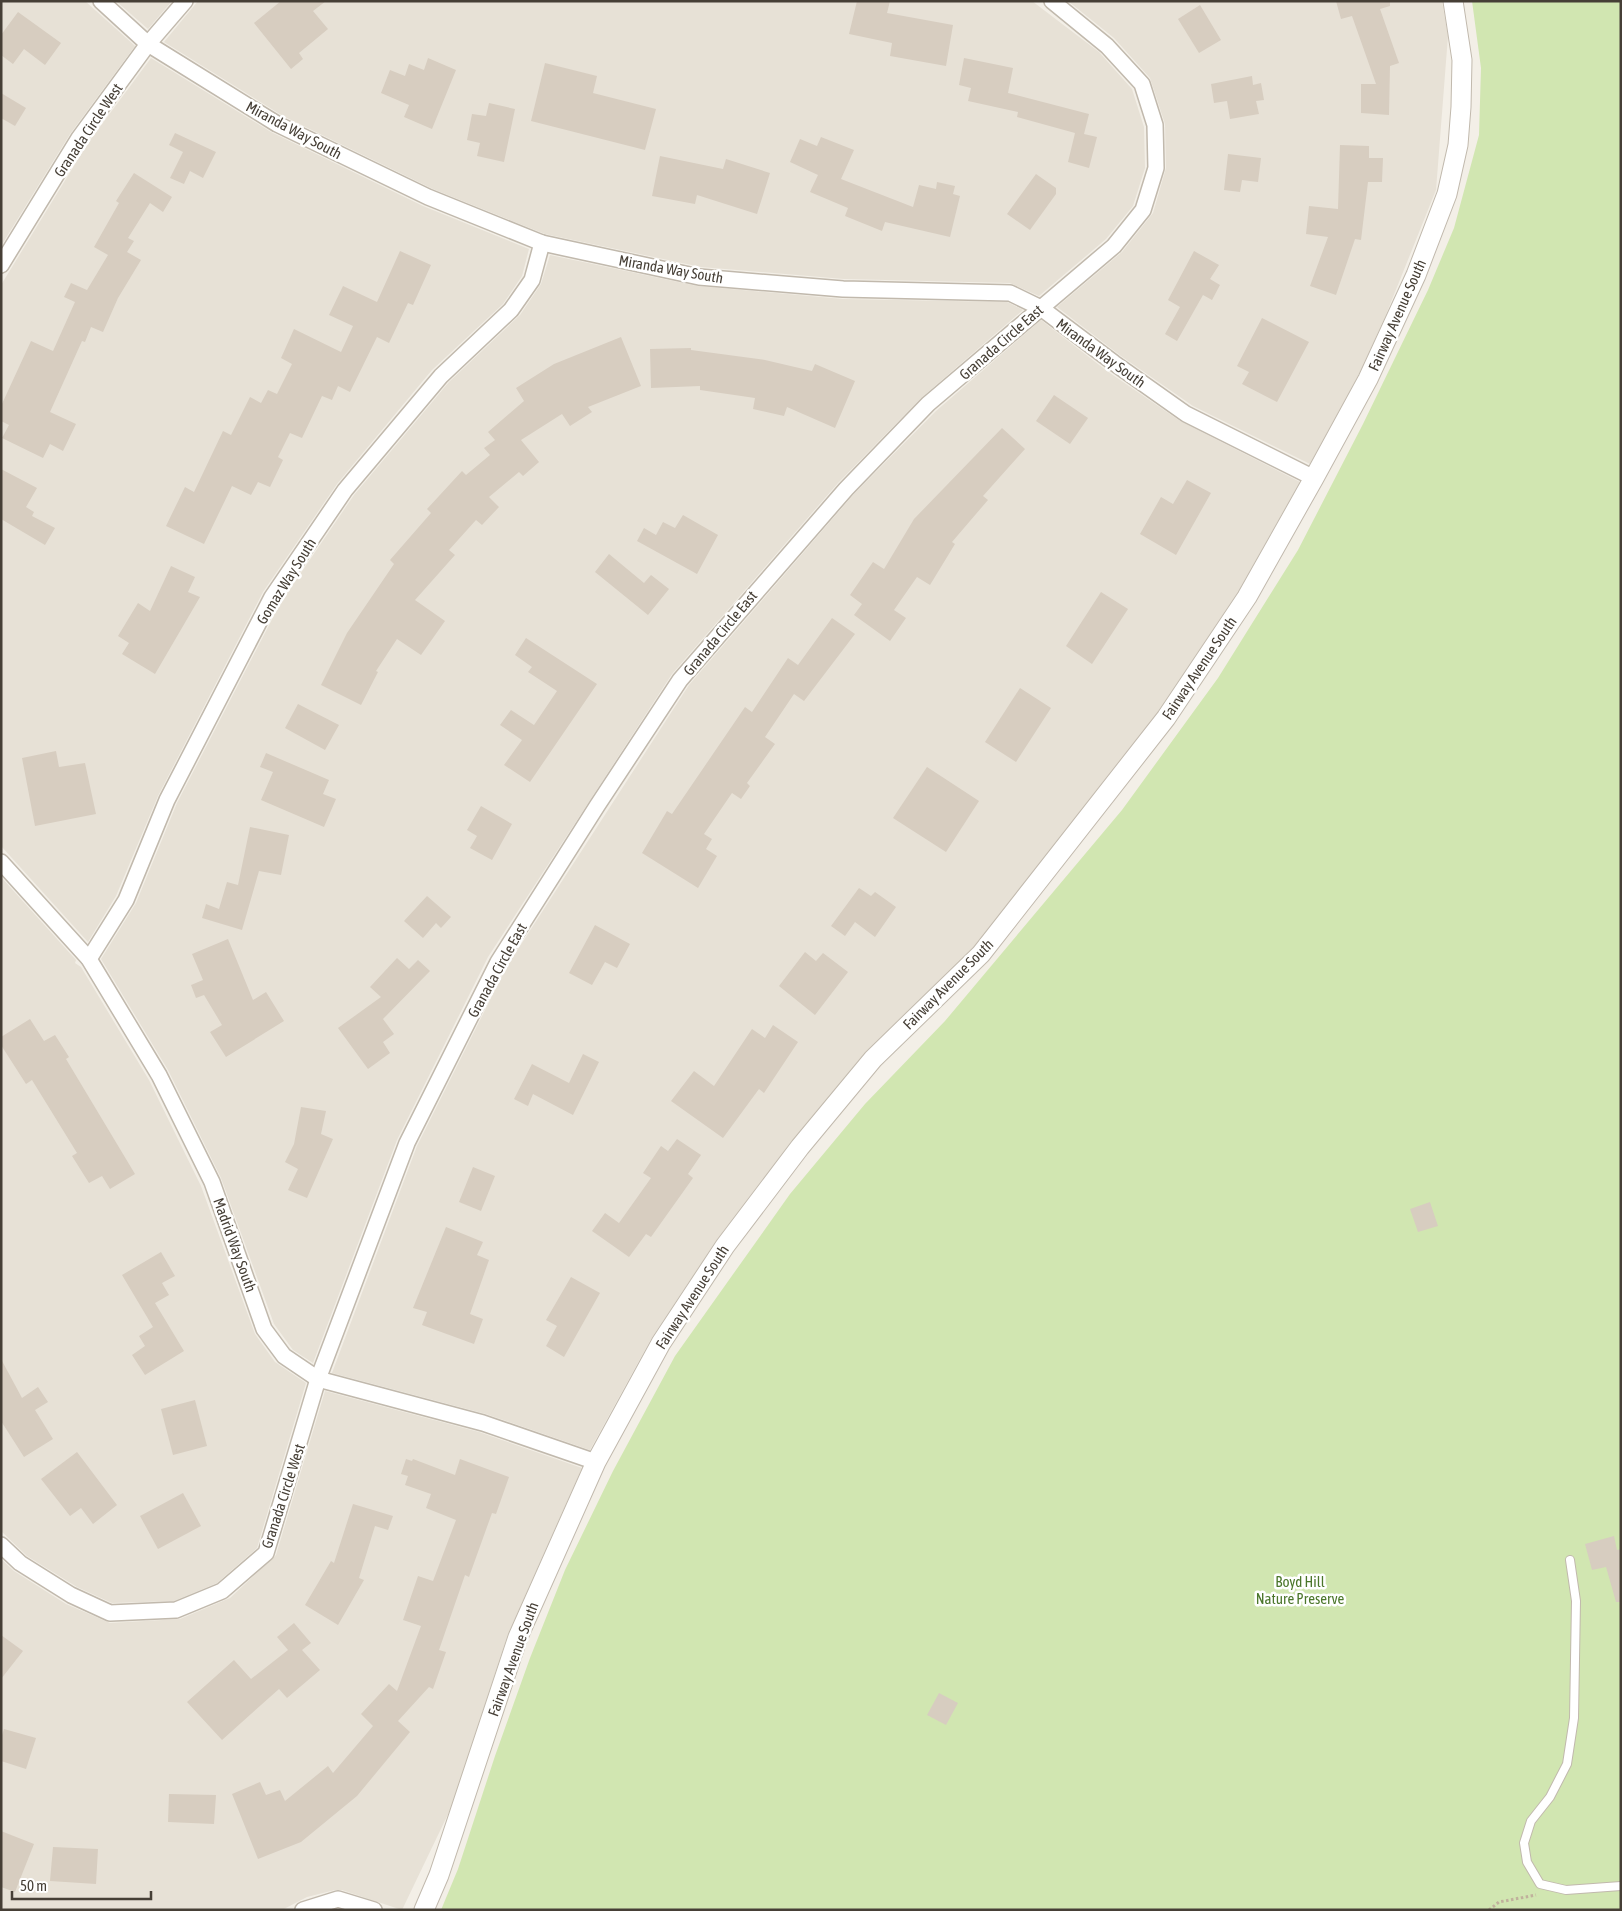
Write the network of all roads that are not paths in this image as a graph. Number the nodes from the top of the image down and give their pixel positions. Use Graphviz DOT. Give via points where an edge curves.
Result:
graph roads {
  1 [pos="101,1"];
  2 [pos="185,1"];
  3 [pos="1052,1"];
  4 [pos="1453,1"];
  5 [pos="148,44"];
  6 [pos="542,244"];
  7 [pos="1,265"];
  8 [pos="1040,308"];
  9 [pos="1314,478"];
  10 [pos="1,862"];
  11 [pos="89,959"];
  12 [pos="318,1379"];
  13 [pos="596,1462"];
  14 [pos="1,1545"];
  15 [pos="1570,1560"];
  16 [pos="1621,1886"];
  17 [pos="303,1910"];
  18 [pos="374,1910"];
  19 [pos="424,1910"];
  1 -- 5 [label="street, Miranda Way South"];
  2 -- 5 [label="street, Granada Circle West"];
  3 -- 8 [label="street, Granada Circle East" via="1107,46 1142,84 1155,125 1156,168 1143,210 1114,246"];
  4 -- 9 [label="street, Fairway Avenue South" via="1462,60 1461,107 1458,145 1447,194 1416,275 1368,379"];
  5 -- 6 [label="street, Miranda Way South" via="277,124 428,197"];
  5 -- 7 [label="street, Granada Circle West" via="79,138"];
  6 -- 8 [label="street, Miranda Way South" via="699,277 843,289 1010,293"];
  6 -- 11 [label="street, Gomaz Way South" via="532,280 511,310 441,376 345,490 272,597 167,800 126,900"];
  8 -- 9 [label="street, Miranda Way South" via="1186,414"];
  8 -- 12 [label="street, Granada Circle East" via="928,404 853,482 680,680 498,962 407,1143"];
  9 -- 13 [label="street, Fairway Avenue South" via="1247,597 1166,718 981,954 873,1059 800,1147 725,1246 660,1343"];
  10 -- 11 [label="street, Madrid Way South"];
  11 -- 12 [label="street, Madrid Way South" via="159,1075 212,1182 264,1329 284,1356"];
  12 -- 13 [label="street, Madrid Way South" via="483,1423"];
  12 -- 14 [label="street, Granada Circle West" via="266,1553 222,1592 176,1610 110,1613 71,1595 28,1569"];
  13 -- 19 [label="street, Fairway Avenue South" via="518,1637 439,1875"];
  15 -- 16 [label="lane" via="1576,1610 1574,1718 1567,1764 1550,1797 1532,1821 1524,1843 1527,1862 1540,1884 1566,1890"];
  17 -- 18 [label="street" via="338,1899"];
}
